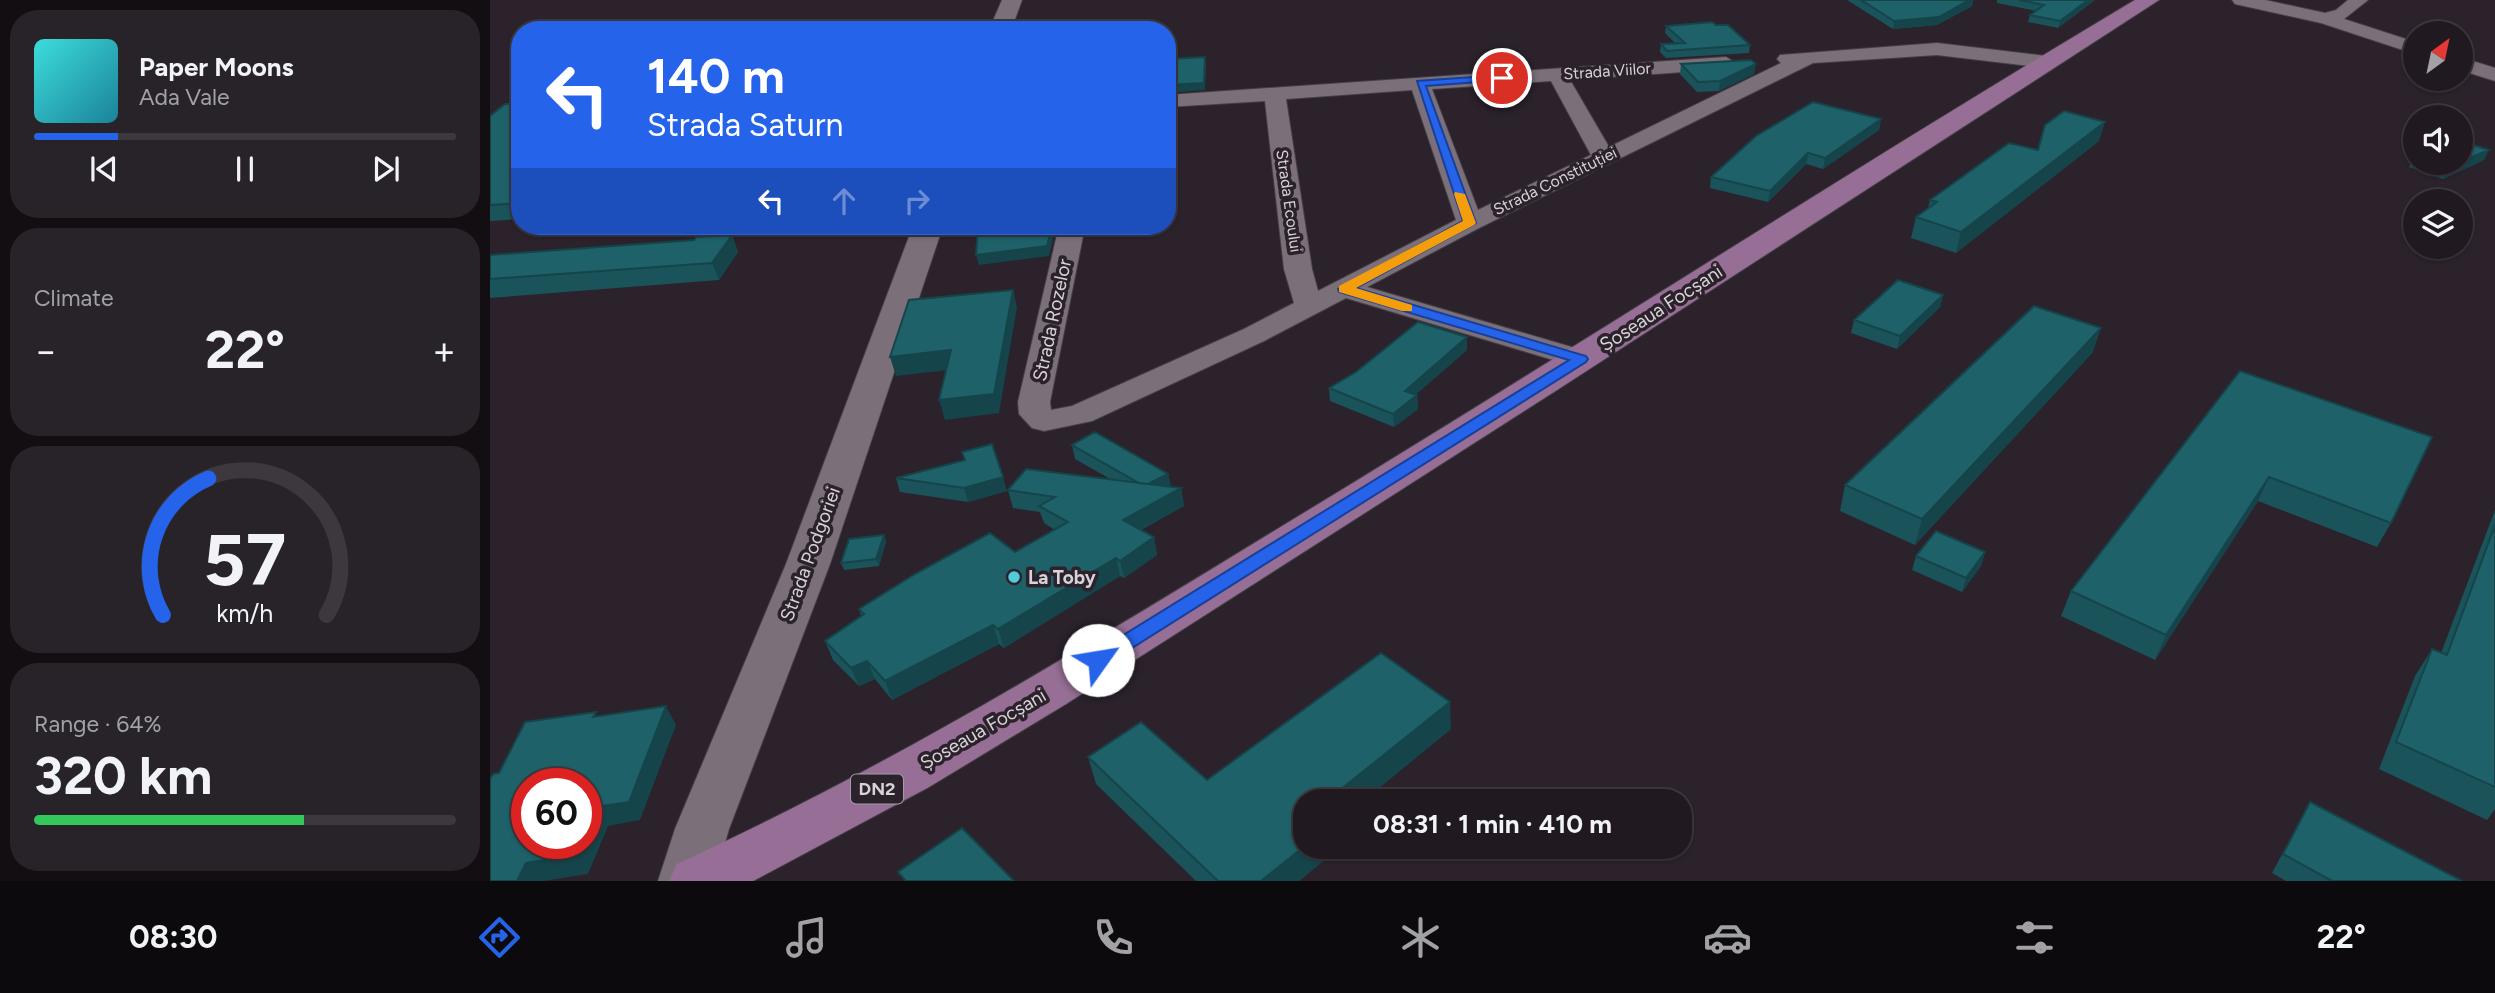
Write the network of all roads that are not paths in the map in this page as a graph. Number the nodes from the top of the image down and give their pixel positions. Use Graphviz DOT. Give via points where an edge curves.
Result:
graph roads {
  1 [pos="1012,0"];
  2 [pos="2149,0"];
  3 [pos="2241,0"];
  4 [pos="2359,0"];
  5 [pos="2326,19"];
  6 [pos="1004,21"];
  7 [pos="2403,44"];
  8 [pos="1810,57"];
  9 [pos="2046,62"];
  10 [pos="2473,67"];
  11 [pos="1557,74"];
  12 [pos="2495,75"];
  13 [pos="1420,83"];
  14 [pos="1275,93"];
  15 [pos="1176,100"];
  16 [pos="1603,156"];
  17 [pos="1470,223"];
  18 [pos="925,235"];
  19 [pos="1070,235"];
  20 [pos="1344,289"];
  21 [pos="1309,308"];
  22 [pos="1581,359"];
  23 [pos="1035,414"];
  24 [pos="686,881"];
  25 [pos="697,881"];
  1 -- 6 [label="street"];
  2 -- 9 [label="main road, Șoseaua Focșani / DN2"];
  3 -- 5 [label="street"];
  4 -- 5 [label="street" via="2342,14"];
  5 -- 7 [label="street"];
  8 -- 9 [label="street, Strada Viilor" via="1929,49"];
  8 -- 11 [label="street, Strada Viilor"];
  8 -- 16 [label="street, Strada Constituției"];
  9 -- 22 [label="main road, Șoseaua Focșani / DN2"];
  10 -- 12 [label="street"];
  11 -- 13 [label="street, Strada Viilor"];
  11 -- 16 [label="street"];
  13 -- 14 [label="street, Strada Viilor"];
  13 -- 17 [label="street"];
  14 -- 15 [label="street, Strada Viilor"];
  14 -- 21 [label="street, Strada Ecoului" via="1298,269"];
  16 -- 17 [label="street, Strada Constituției"];
  17 -- 20 [label="street, Strada Constituției"];
  18 -- 24 [label="street, Strada Podgoriei" via="808,564 702,829"];
  19 -- 23 [label="street, Strada Rozelor"];
  20 -- 21 [label="street, Strada Constituției"];
  20 -- 22 [label="street"];
  21 -- 23 [label="street, Strada Constituției" via="1081,414 1044,421"];
  22 -- 25 [label="main road, Șoseaua Focșani / DN2" via="1040,696 913,769"];
}
